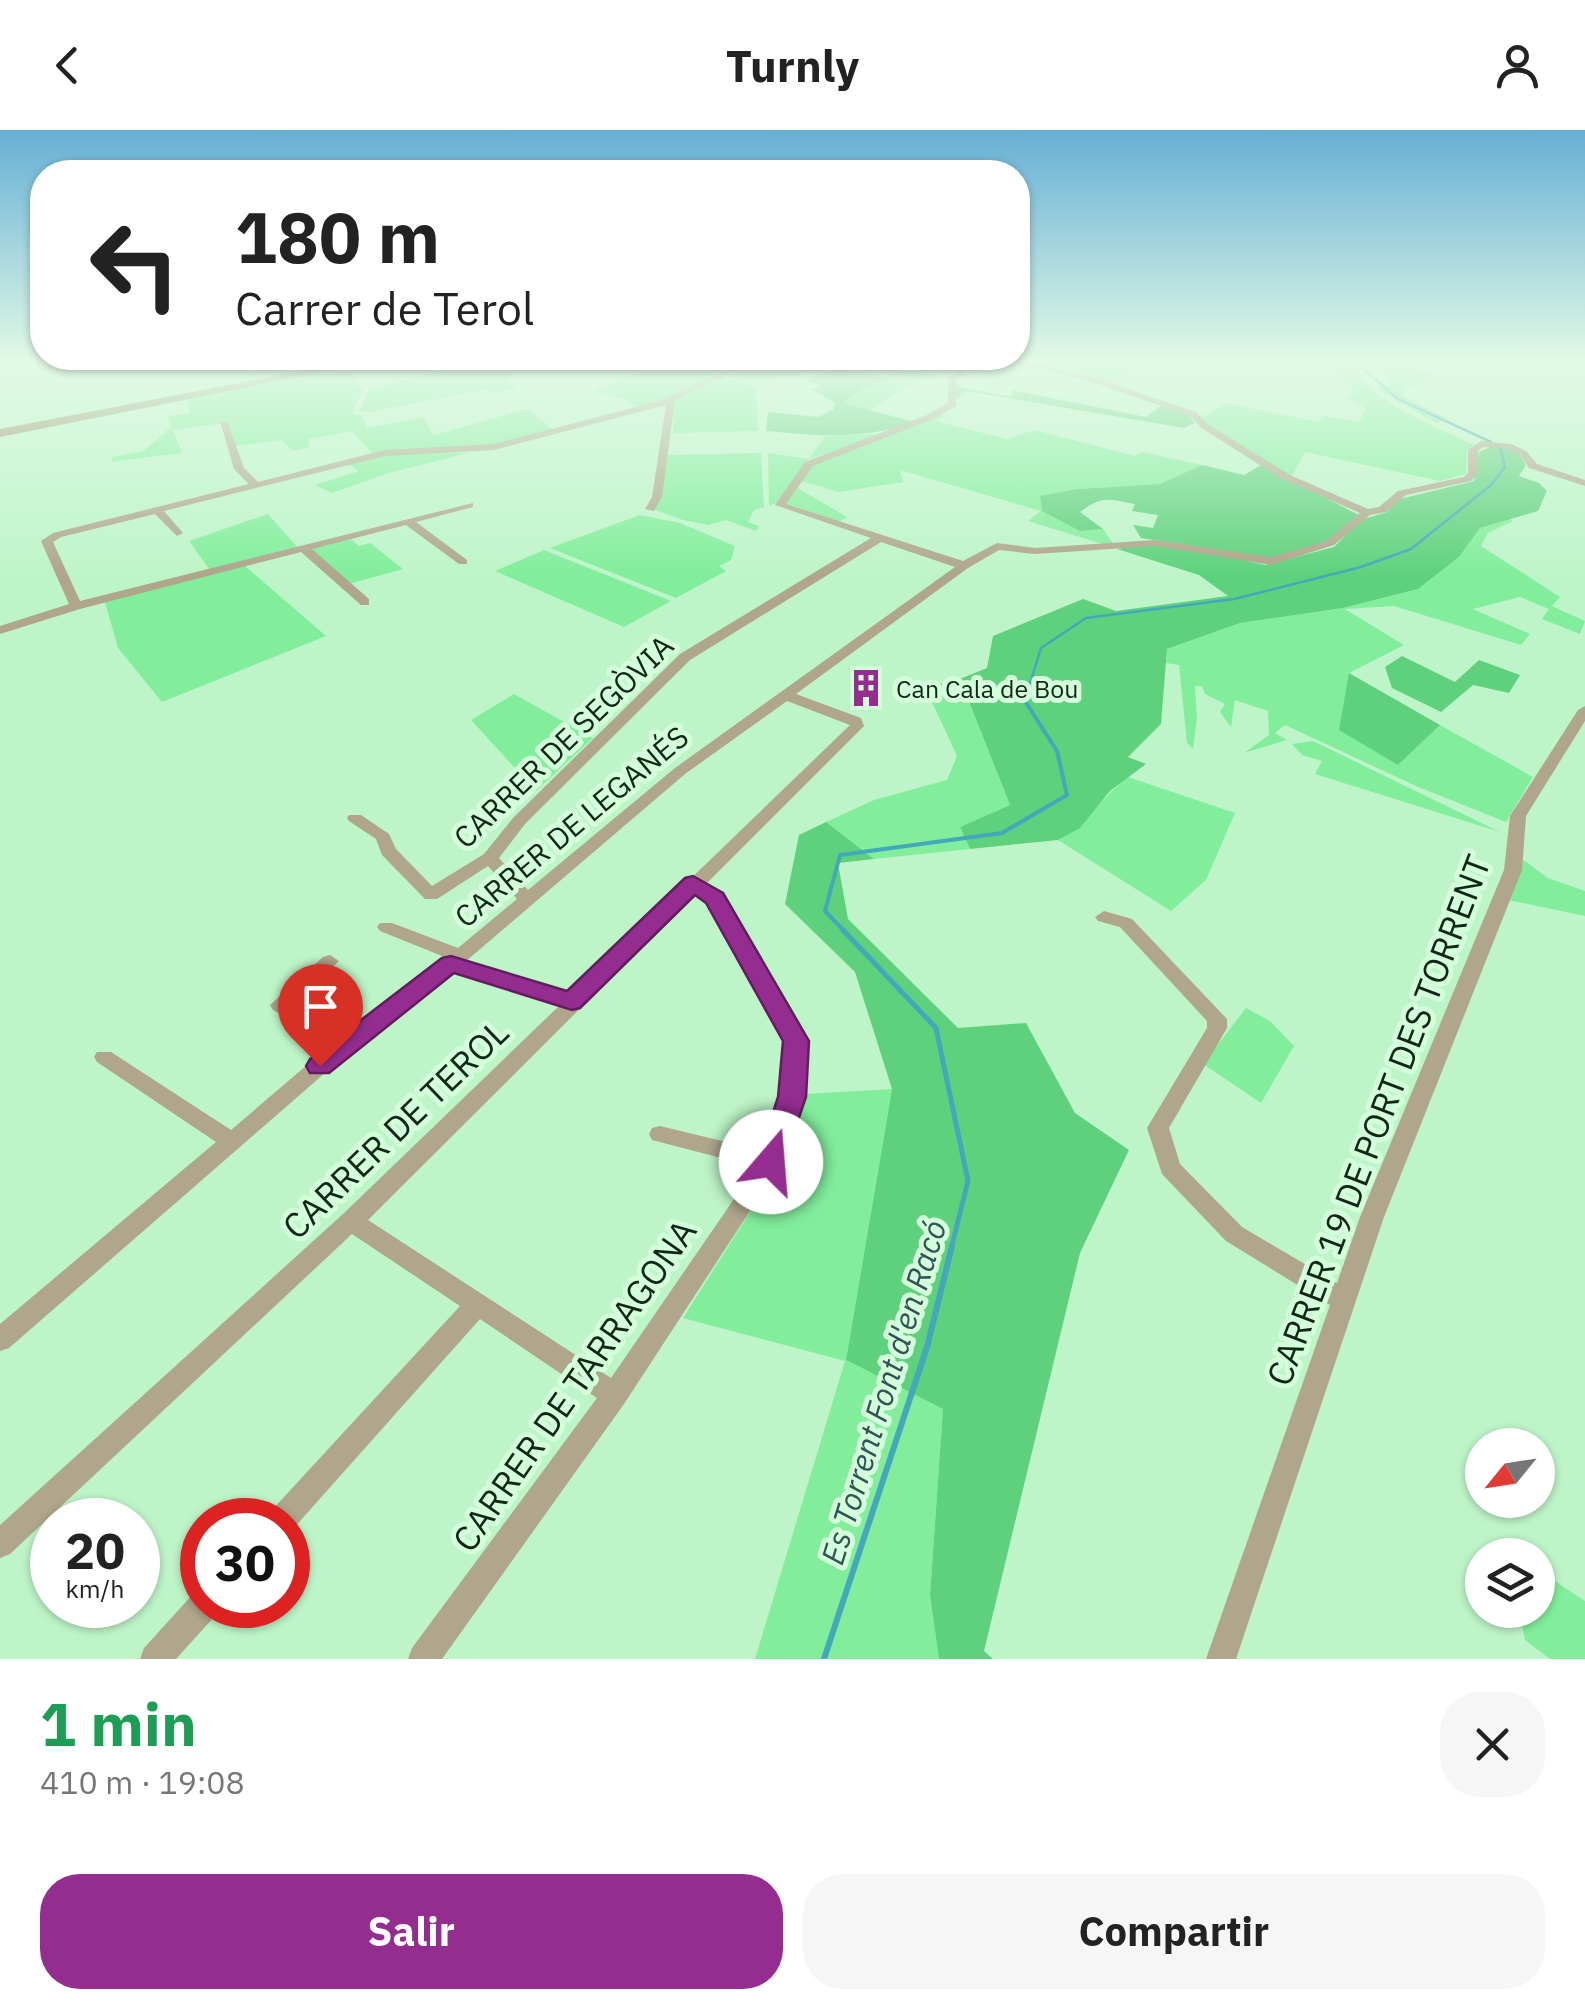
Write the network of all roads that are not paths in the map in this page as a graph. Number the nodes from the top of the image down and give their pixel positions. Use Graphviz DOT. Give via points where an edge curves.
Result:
graph roads {
  1 [pos="227,432"];
  2 [pos="546,432"];
  3 [pos="666,432"];
  4 [pos="892,432"];
  5 [pos="1215,432"];
  6 [pos="1585,483"];
  7 [pos="256,486"];
  8 [pos="469,506"];
  9 [pos="650,509"];
  10 [pos="158,510"];
  11 [pos="1367,512"];
  12 [pos="408,521"];
  13 [pos="177,534"];
  14 [pos="880,538"];
  15 [pos="304,548"];
  16 [pos="463,562"];
  17 [pos="962,567"];
  18 [pos="365,602"];
  19 [pos="76,606"];
  20 [pos="0,630"];
  21 [pos="785,695"];
  22 [pos="1585,710"];
  23 [pos="355,818"];
  24 [pos="490,858"];
  25 [pos="693,883"];
  26 [pos="528,900"];
  27 [pos="1104,917"];
  28 [pos="386,927"];
  29 [pos="455,960"];
  30 [pos="330,961"];
  31 [pos="572,1002"];
  32 [pos="349,1041"];
  33 [pos="104,1057"];
  34 [pos="660,1134"];
  35 [pos="231,1142"];
  36 [pos="771,1162"];
  37 [pos="351,1221"];
  38 [pos="1345,1301"];
  39 [pos="478,1304"];
  40 [pos="0,1340"];
  41 [pos="615,1395"];
  42 [pos="302,1498"];
  43 [pos="0,1544"];
  44 [pos="183,1628"];
  45 [pos="155,1659"];
  46 [pos="424,1659"];
  47 [pos="1220,1659"];
  1 -- 7 [label="street" via="239,469"];
  2 -- 7 [label="street" via="480,450 372,456"];
  3 -- 9 [label="street"];
  4 -- 14 [label="street" via="808,464 780,506"];
  5 -- 11 [label="street" via="1286,477"];
  6 -- 11 [label="street, CARRER DE LEGANÉS" via="1534,466 1508,446 1481,444 1473,450 1468,479 1402,493 1382,510"];
  7 -- 10 [label="street"];
  8 -- 12 [label="street"];
  10 -- 13 [label="street"];
  10 -- 19 [label="street" via="47,539"];
  11 -- 17 [label="street, CARRER DE LEGANÉS" via="1330,543 1270,561 1155,543 1035,551 997,546"];
  12 -- 15 [label="street"];
  12 -- 16 [label="street"];
  14 -- 17 [label="street"];
  14 -- 24 [label="street, CARRER DE SEGÒVIA" via="685,657"];
  15 -- 18 [label="street"];
  15 -- 19 [label="street"];
  17 -- 21 [label="street, CARRER DE LEGANÉS"];
  19 -- 20 [label="street"];
  21 -- 25 [label="street, CARRER DE TEROL" via="857,726"];
  21 -- 26 [label="street, CARRER DE LEGANÉS" via="680,772"];
  22 -- 38 [label="street, CARRER 19 DE PORT DES TORRENT" via="1518,816 1514,870 1372,1217"];
  23 -- 24 [label="street, CARRER DE SEGÒVIA" via="384,836 388,851 432,895"];
  24 -- 26 [label="street"];
  25 -- 31 [label="street, CARRER DE TEROL"];
  25 -- 36 [label="street, CARRER DE TARRAGONA" via="715,898 796,1041 792,1097"];
  26 -- 29 [label="street, CARRER DE LEGANÉS"];
  27 -- 38 [label="street" via="1126,923 1217,1019 1158,1128 1170,1168 1234,1234"];
  28 -- 29 [label="street"];
  29 -- 31 [label="street"];
  29 -- 32 [label="street, CARRER DE LEGANÉS"];
  30 -- 32 [label="street" via="280,1006"];
  31 -- 37 [label="street, CARRER DE TEROL"];
  32 -- 35 [label="street, CARRER DE LEGANÉS"];
  33 -- 35 [label="street"];
  34 -- 36 [label="street"];
  35 -- 40 [label="street, CARRER DE LEGANÉS"];
  36 -- 41 [label="street, CARRER DE TARRAGONA"];
  37 -- 39 [label="street"];
  37 -- 43 [label="street, CARRER DE TEROL"];
  38 -- 47 [label="street, CARRER 19 DE PORT DES TORRENT"];
  39 -- 41 [label="street"];
  39 -- 42 [label="street"];
  41 -- 46 [label="street, CARRER DE TARRAGONA"];
  44 -- 45 [label="street"];
}
